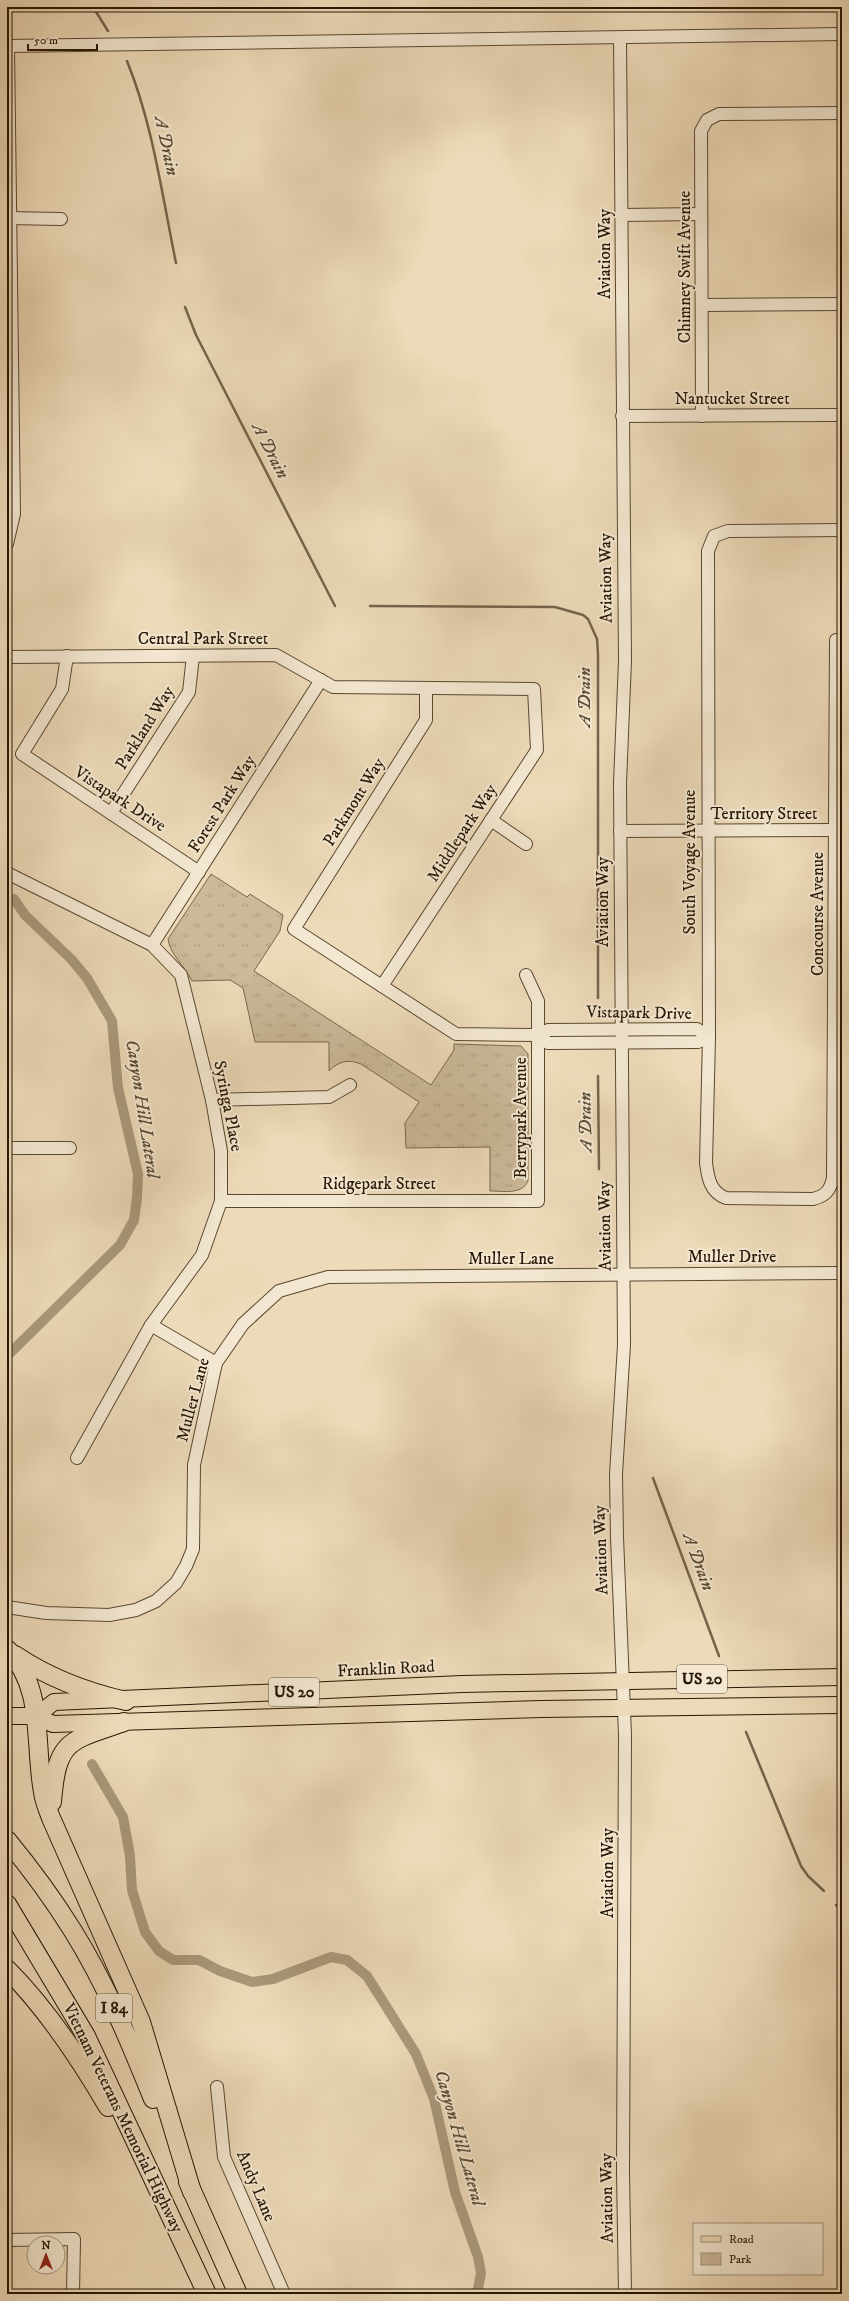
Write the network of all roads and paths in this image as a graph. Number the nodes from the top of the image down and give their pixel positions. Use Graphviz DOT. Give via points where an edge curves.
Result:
graph roads {
  1 [pos="842,34"];
  2 [pos="620,38"];
  3 [pos="8,46"];
  4 [pos="8,113"];
  5 [pos="842,113"];
  6 [pos="701,214"];
  7 [pos="622,215"];
  8 [pos="9,218"];
  9 [pos="61,219"];
  10 [pos="842,304"];
  11 [pos="703,305"];
  12 [pos="9,327"];
  13 [pos="842,415"];
  14 [pos="622,416"];
  15 [pos="702,416"];
  16 [pos="10,434"];
  17 [pos="842,530"];
  18 [pos="7,541"];
  19 [pos="836,640"];
  20 [pos="67,656"];
  21 [pos="193,656"];
  22 [pos="7,657"];
  23 [pos="320,680"];
  24 [pos="426,688"];
  25 [pos="534,689"];
  26 [pos="111,813"];
  27 [pos="491,820"];
  28 [pos="836,830"];
  29 [pos="620,831"];
  30 [pos="707,831"];
  31 [pos="526,844"];
  32 [pos="7,872"];
  33 [pos="199,872"];
  34 [pos="294,929"];
  35 [pos="152,946"];
  36 [pos="526,975"];
  37 [pos="382,986"];
  38 [pos="621,1029"];
  39 [pos="539,1036"];
  40 [pos="709,1037"];
  41 [pos="621,1042"];
  42 [pos="350,1085"];
  43 [pos="212,1100"];
  44 [pos="7,1148"];
  45 [pos="70,1148"];
  46 [pos="712,1188"];
  47 [pos="221,1201"];
  48 [pos="538,1201"];
  49 [pos="842,1273"];
  50 [pos="623,1275"];
  51 [pos="151,1325"];
  52 [pos="216,1363"];
  53 [pos="76,1458"];
  54 [pos="7,1608"];
  55 [pos="9,1651"];
  56 [pos="842,1677"];
  57 [pos="624,1681"];
  58 [pos="433,1685"];
  59 [pos="126,1700"];
  60 [pos="842,1705"];
  61 [pos="624,1708"];
  62 [pos="7,1716"];
  63 [pos="36,1716"];
  64 [pos="299,1717"];
  65 [pos="124,1722"];
  66 [pos="51,1818"];
  67 [pos="7,1840"];
  68 [pos="7,1904"];
  69 [pos="7,1969"];
  70 [pos="217,2087"];
  71 [pos="192,2192"];
  72 [pos="166,2204"];
  73 [pos="7,2240"];
  74 [pos="73,2294"];
  75 [pos="207,2294"];
  76 [pos="238,2294"];
  77 [pos="284,2294"];
  78 [pos="625,2294"];
  1 -- 2 [label="street"];
  2 -- 3 [label="street"];
  2 -- 7 [label="street, Aviation Way"];
  3 -- 4 [label="street"];
  4 -- 8 [label="street"];
  5 -- 6 [label="street, Chimney Swift Avenue" via="719,114 707,120 701,131"];
  6 -- 7 [label="street"];
  6 -- 11 [label="street, Chimney Swift Avenue"];
  7 -- 14 [label="street, Aviation Way"];
  8 -- 9 [label="street"];
  8 -- 12 [label="street"];
  10 -- 11 [label="street"];
  11 -- 15 [label="street, Chimney Swift Avenue"];
  12 -- 16 [label="street"];
  13 -- 15 [label="street, Nantucket Street"];
  14 -- 15 [label="street, Nantucket Street"];
  14 -- 29 [label="street, Aviation Way" via="625,661"];
  16 -- 18 [label="street" via="14,514"];
  17 -- 30 [label="street, South Voyage Avenue" via="728,531 714,536 708,551"];
  19 -- 28 [label="street, Concourse Avenue"];
  20 -- 21 [label="street, Central Park Street"];
  20 -- 22 [label="street, Central Park Street"];
  20 -- 26 [label="street, Vistapark Drive" via="62,689 22,754"];
  21 -- 23 [label="street, Central Park Street" via="276,655"];
  21 -- 26 [label="street, Parkland Way" via="189,692"];
  23 -- 24 [label="street, Central Park Street" via="333,687"];
  23 -- 33 [label="street, Forest Park Way"];
  24 -- 25 [label="street, Central Park Street"];
  24 -- 34 [label="street, Parkmont Way" via="426,720"];
  25 -- 27 [label="street, Middlepark Way" via="537,750"];
  26 -- 33 [label="street, Vistapark Drive"];
  27 -- 31 [label="street"];
  27 -- 37 [label="street, Middlepark Way"];
  28 -- 30 [label="street, Territory Street"];
  28 -- 46 [label="street, Concourse Avenue" via="835,1166 831,1188 822,1196 813,1199 726,1198"];
  29 -- 30 [label="street, Territory Street"];
  29 -- 38 [label="street, Aviation Way"];
  30 -- 40 [label="street, South Voyage Avenue"];
  32 -- 35 [label="street, Syringa Place"];
  33 -- 35 [label="street, Forest Park Way"];
  34 -- 37 [label="street, Vistapark Drive"];
  35 -- 43 [label="street, Syringa Place" via="181,975"];
  36 -- 39 [label="street, Berrypark Avenue" via="538,1001"];
  37 -- 39 [label="street, Vistapark Drive" via="456,1034"];
  38 -- 39 [label="street, Vistapark Drive" via="548,1030"];
  38 -- 40 [label="street, Vistapark Drive" via="697,1029"];
  38 -- 41 [label="street, Aviation Way"];
  39 -- 41 [label="street, Vistapark Drive" via="548,1043"];
  39 -- 48 [label="street, Berrypark Avenue"];
  40 -- 41 [label="street, Vistapark Drive" via="698,1042"];
  40 -- 46 [label="street, South Voyage Avenue" via="706,1163"];
  41 -- 50 [label="street, Aviation Way"];
  42 -- 43 [label="street" via="329,1097"];
  43 -- 47 [label="street, Syringa Place" via="221,1151"];
  44 -- 45 [label="street"];
  47 -- 48 [label="street, Ridgepark Street"];
  47 -- 51 [label="street, Syringa Place" via="202,1255"];
  49 -- 50 [label="street, Muller Drive"];
  50 -- 52 [label="street, Muller Lane" via="328,1277 279,1291 243,1324"];
  50 -- 57 [label="street, Aviation Way" via="624,1345 616,1474"];
  51 -- 52 [label="street"];
  51 -- 53 [label="street, Syringa Place"];
  52 -- 54 [label="street, Muller Lane" via="194,1466 193,1549 176,1583 156,1601 136,1610 109,1615 46,1613"];
  55 -- 59 [label="highway, US 20" via="35,1668 68,1684 100,1695"];
  55 -- 63 [label="highway, US 20" via="20,1666 34,1698"];
  56 -- 57 [label="main road, US 20"];
  57 -- 58 [label="main road, Franklin Road / US 20"];
  57 -- 61 [label="street, Aviation Way"];
  58 -- 59 [label="main road, Franklin Road / US 20"];
  58 -- 64 [label="main road" via="395,1696 304,1701 299,1709"];
  59 -- 63 [label="main road, Franklin Road / US 20" via="54,1702"];
  60 -- 61 [label="main road, US 20"];
  61 -- 64 [label="main road, US 20"];
  61 -- 78 [label="street, Aviation Way"];
  62 -- 63 [label="main road, US 20"];
  63 -- 65 [label="main road, US 20" via="53,1724"];
  63 -- 66 [label="highway" via="43,1792"];
  64 -- 65 [label="main road, US 20"];
  65 -- 66 [label="highway" via="77,1738 63,1752 56,1765"];
  66 -- 71 [label="highway" via="141,2022"];
  67 -- 71 [label="highway, Vietnam Veterans Memorial Highway / I 84" via="34,1874 73,1932 122,2025"];
  68 -- 72 [label="highway, Vietnam Veterans Memorial Highway / I 84" via="86,2036"];
  69 -- 72 [label="highway" via="22,1984 67,2042 96,2085"];
  70 -- 77 [label="street, Andy Lane" via="224,2156"];
  71 -- 76 [label="highway, Vietnam Veterans Memorial Highway / I 84"];
  72 -- 75 [label="highway, Vietnam Veterans Memorial Highway / I 84"];
  73 -- 74 [label="street" via="74,2239"];
}
